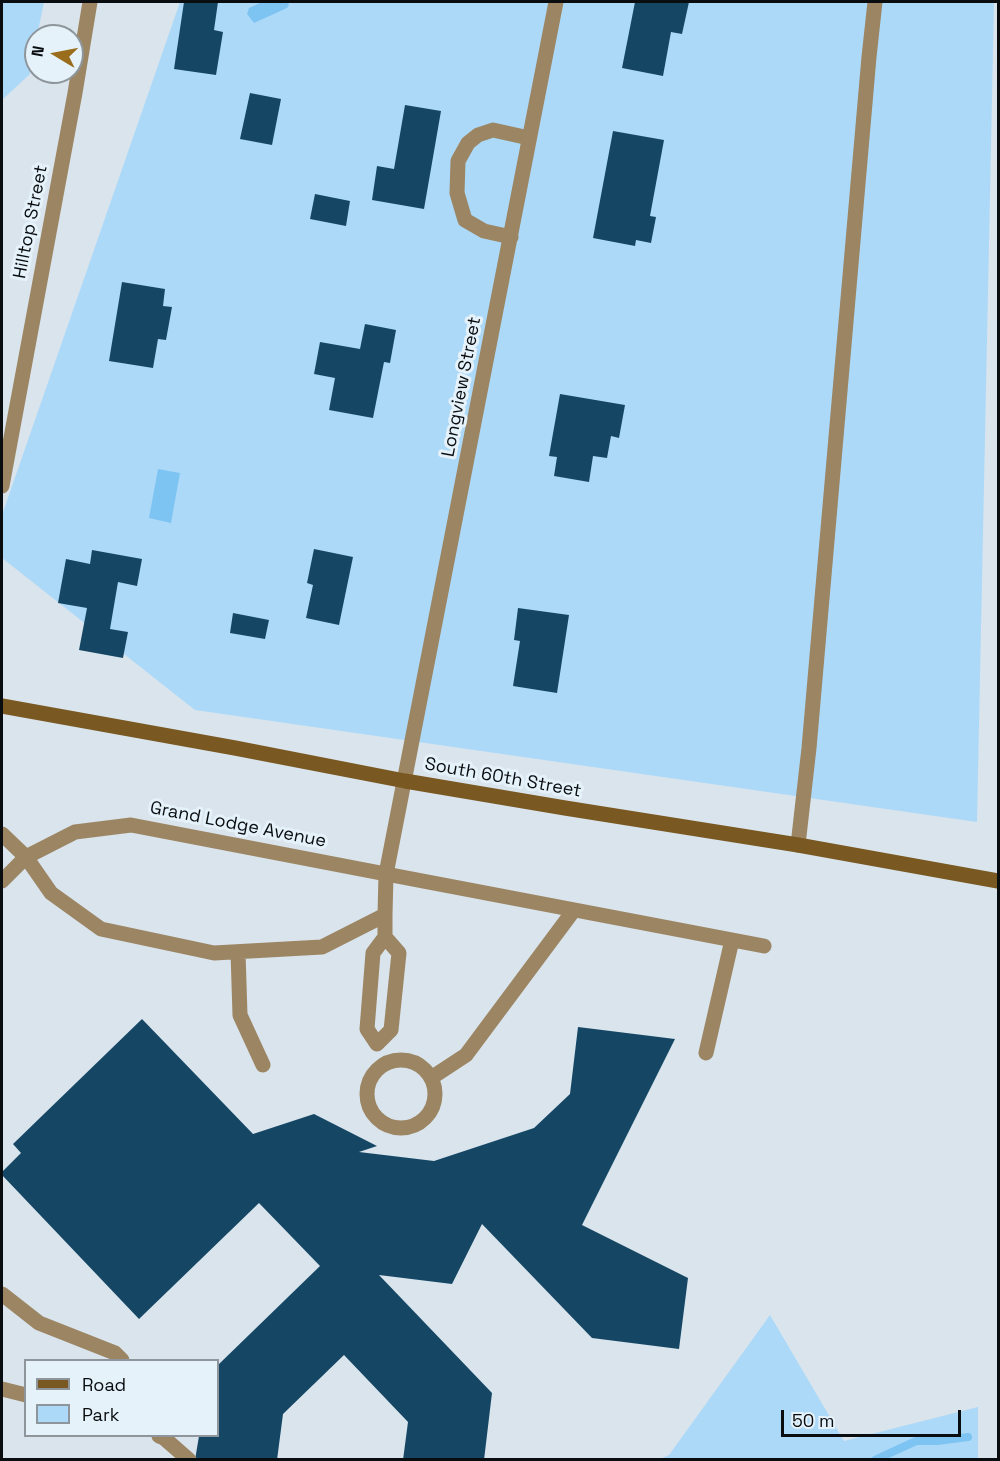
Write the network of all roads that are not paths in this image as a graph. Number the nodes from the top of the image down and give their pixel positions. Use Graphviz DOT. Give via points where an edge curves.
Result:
graph roads {
  1 [pos="90,2"];
  2 [pos="556,2"];
  3 [pos="875,2"];
  4 [pos="530,138"];
  5 [pos="511,237"];
  6 [pos="2,486"];
  7 [pos="2,706"];
  8 [pos="405,781"];
  9 [pos="2,834"];
  10 [pos="798,845"];
  11 [pos="26,857"];
  12 [pos="386,874"];
  13 [pos="2,880"];
  14 [pos="999,881"];
  15 [pos="574,910"];
  16 [pos="385,915"];
  17 [pos="385,937"];
  18 [pos="732,940"];
  19 [pos="764,946"];
  20 [pos="238,952"];
  21 [pos="377,1044"];
  22 [pos="706,1053"];
  23 [pos="263,1065"];
  24 [pos="382,1066"];
  25 [pos="431,1078"];
  26 [pos="2,1294"];
  27 [pos="121,1359"];
  28 [pos="2,1389"];
  29 [pos="24,1394"];
  30 [pos="162,1437"];
  31 [pos="189,1460"];
  1 -- 6 [label="street, Hilltop Street"];
  2 -- 4 [label="street, Longview Street"];
  3 -- 10 [label="street"];
  4 -- 5 [label="street, Longview Street"];
  4 -- 5 [label="street" via="493,130 468,143 458,161 457,193 465,220 484,231"];
  5 -- 8 [label="street, Longview Street"];
  7 -- 8 [label="street, South 60th Street"];
  8 -- 10 [label="street, South 60th Street"];
  8 -- 12 [label="street"];
  9 -- 11 [label="street"];
  10 -- 14 [label="street, South 60th Street"];
  11 -- 12 [label="street, Grand Lodge Avenue" via="75,832 131,825"];
  11 -- 13 [label="street, Grand Lodge Avenue"];
  11 -- 20 [label="street" via="51,893 101,929 214,953"];
  12 -- 15 [label="street, Grand Lodge Avenue"];
  12 -- 16 [label="street"];
  15 -- 18 [label="street, Grand Lodge Avenue"];
  15 -- 25 [label="street" via="466,1055"];
  16 -- 17 [label="street"];
  16 -- 20 [label="street" via="322,947"];
  17 -- 21 [label="street" via="373,953 367,1029"];
  17 -- 21 [label="street" via="399,953 391,1030"];
  18 -- 19 [label="street, Grand Lodge Avenue"];
  18 -- 22 [label="street"];
  20 -- 23 [label="street" via="240,1015"];
  21 -- 24 [label="street"];
  24 -- 25 [label="street" via="404,1060 414,1063"];
  24 -- 25 [label="street" via="368,1084 369,1107 383,1124 393,1128 415,1125 431,1110"];
  26 -- 27 [label="street" via="39,1323 115,1353"];
  28 -- 29 [label="street"];
  30 -- 31 [label="street"];
}
